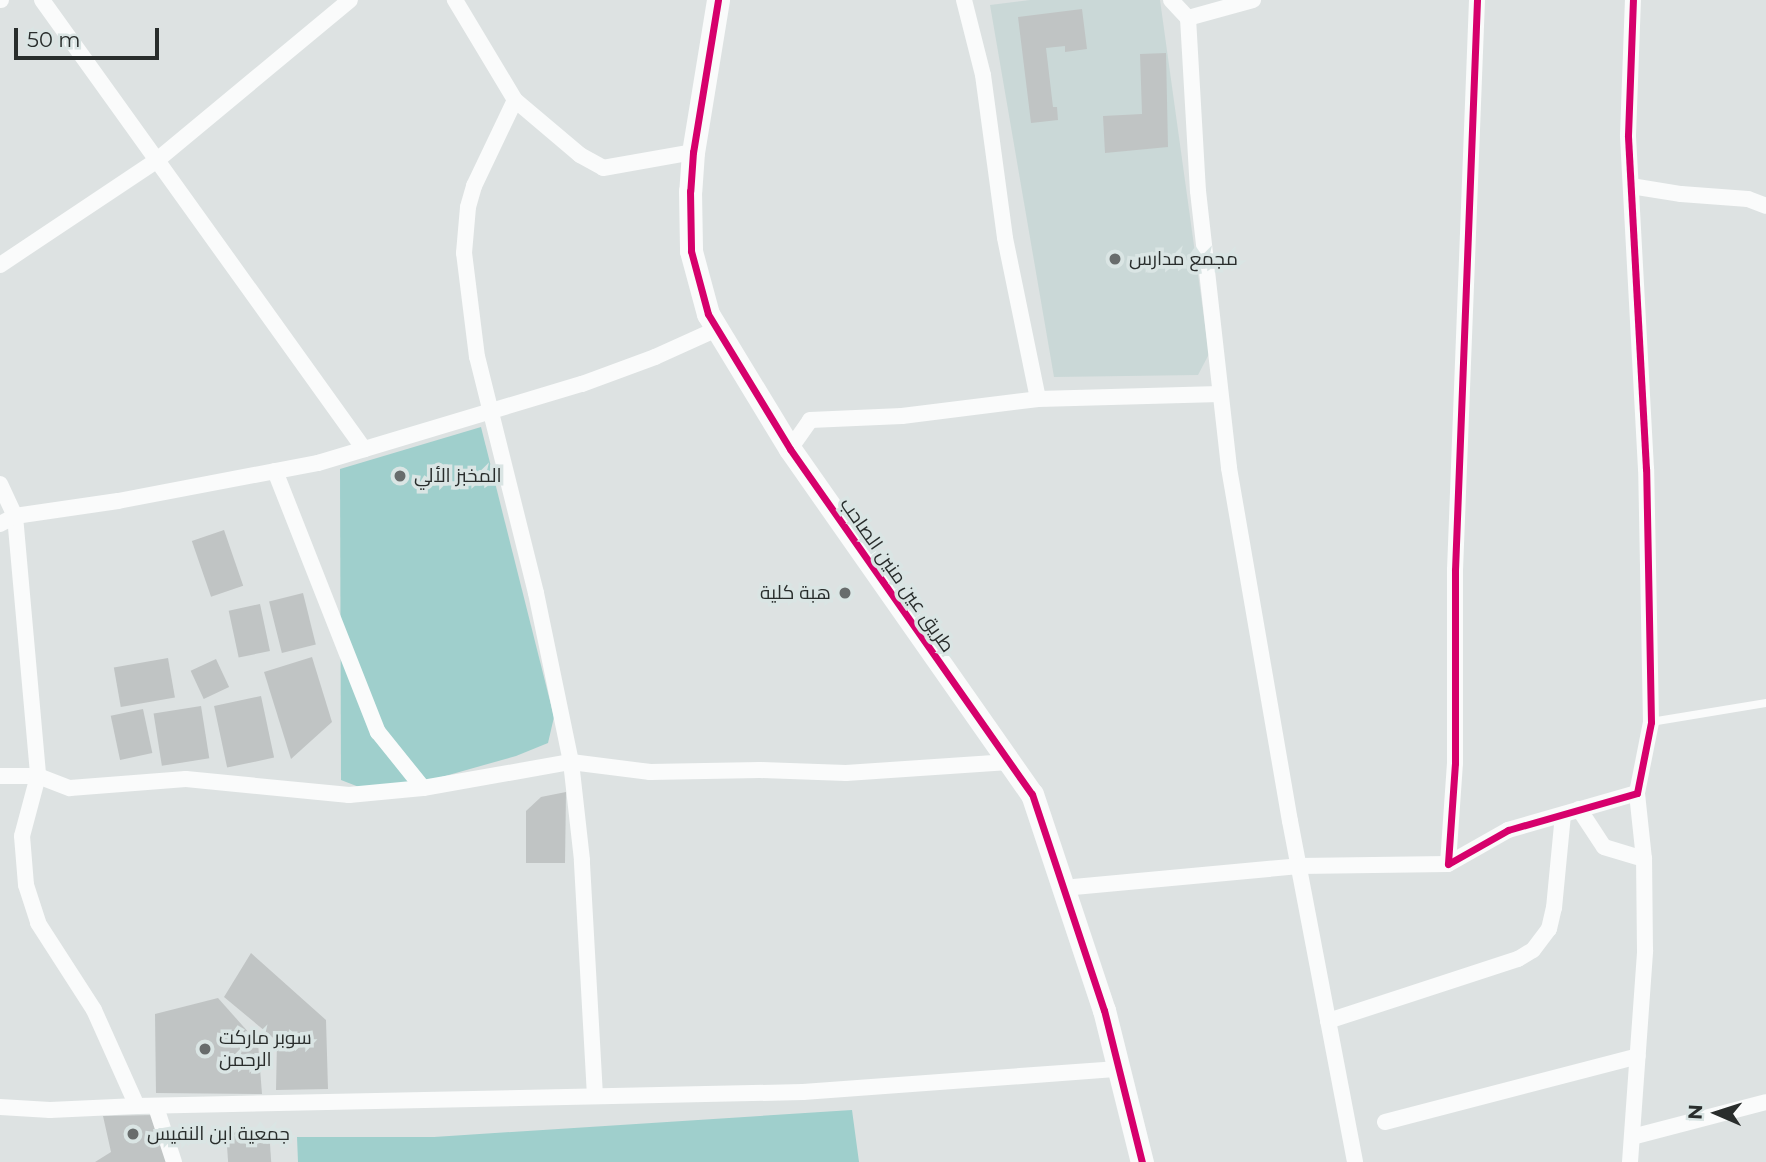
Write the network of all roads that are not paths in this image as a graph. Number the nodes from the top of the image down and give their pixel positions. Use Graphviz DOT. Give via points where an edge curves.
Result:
graph roads {
  1 [pos="42,0"];
  2 [pos="350,0"];
  3 [pos="455,0"];
  4 [pos="718,0"];
  5 [pos="964,0"];
  6 [pos="1171,0"];
  7 [pos="1253,0"];
  8 [pos="1477,0"];
  9 [pos="1633,0"];
  10 [pos="1188,18"];
  11 [pos="515,100"];
  12 [pos="693,152"];
  13 [pos="156,160"];
  14 [pos="1631,186"];
  15 [pos="1766,206"];
  16 [pos="0,265"];
  17 [pos="717,329"];
  18 [pos="1220,394"];
  19 [pos="1038,399"];
  20 [pos="489,411"];
  21 [pos="364,449"];
  22 [pos="790,449"];
  23 [pos="275,471"];
  24 [pos="0,484"];
  25 [pos="15,516"];
  26 [pos="0,524"];
  27 [pos="1766,703"];
  28 [pos="1651,722"];
  29 [pos="571,761"];
  30 [pos="1009,762"];
  31 [pos="0,776"];
  32 [pos="38,776"];
  33 [pos="423,788"];
  34 [pos="1637,793"];
  35 [pos="1571,811"];
  36 [pos="1644,859"];
  37 [pos="1448,864"];
  38 [pos="1299,866"];
  39 [pos="1063,888"];
  40 [pos="1328,1021"];
  41 [pos="1638,1056"];
  42 [pos="1118,1069"];
  43 [pos="595,1096"];
  44 [pos="1766,1102"];
  45 [pos="137,1106"];
  46 [pos="0,1107"];
  47 [pos="156,1107"];
  48 [pos="1385,1122"];
  49 [pos="1632,1137"];
  50 [pos="1142,1159"];
  51 [pos="174,1162"];
  52 [pos="1354,1162"];
  53 [pos="1630,1162"];
  1 -- 13 [label="street"];
  2 -- 13 [label="street"];
  3 -- 11 [label="street"];
  4 -- 12 [label="main road, طريق عين منين الصاحب"];
  5 -- 19 [label="street" via="983,75 1005,238"];
  6 -- 10 [label="street"];
  7 -- 10 [label="street"];
  8 -- 37 [label="street" via="1455,570 1455,763"];
  9 -- 14 [label="street"];
  10 -- 18 [label="street" via="1198,191"];
  11 -- 12 [label="street" via="580,156 604,167"];
  11 -- 20 [label="street" via="474,186 466,227 468,290"];
  12 -- 17 [label="main road, طريق عين منين الصاحب" via="691,251 708,314"];
  13 -- 16 [label="street"];
  13 -- 21 [label="street"];
  14 -- 15 [label="street" via="1748,199"];
  14 -- 28 [label="street" via="1646,469"];
  17 -- 20 [label="street" via="582,384"];
  17 -- 22 [label="main road, طريق عين منين الصاحب"];
  18 -- 19 [label="street"];
  18 -- 38 [label="street"];
  19 -- 22 [label="street" via="902,416 810,421"];
  20 -- 21 [label="street"];
  20 -- 29 [label="street" via="536,593"];
  21 -- 23 [label="street"];
  22 -- 30 [label="main road, طريق عين منين الصاحب"];
  23 -- 25 [label="street"];
  23 -- 33 [label="street" via="378,732"];
  24 -- 25 [label="street"];
  25 -- 26 [label="street"];
  25 -- 32 [label="street"];
  27 -- 28 [label="lane"];
  28 -- 34 [label="street"];
  29 -- 30 [label="street" via="650,772 846,773"];
  29 -- 33 [label="street"];
  29 -- 43 [label="street" via="582,860"];
  30 -- 39 [label="main road, طريق عين منين الصاحب" via="1032,794"];
  31 -- 32 [label="street"];
  32 -- 33 [label="street" via="70,788 186,779 349,795"];
  32 -- 45 [label="street" via="22,836 26,885 38,923 94,1010"];
  34 -- 35 [label="street"];
  34 -- 36 [label="street"];
  35 -- 36 [label="street" via="1604,847"];
  35 -- 37 [label="street" via="1508,830"];
  35 -- 40 [label="street" via="1549,929 1533,950"];
  36 -- 41 [label="street" via="1645,951"];
  37 -- 38 [label="street"];
  38 -- 39 [label="street"];
  38 -- 40 [label="street"];
  39 -- 42 [label="main road, طريق عين منين الصاحب" via="1104,1010"];
  40 -- 52 [label="street"];
  41 -- 48 [label="street"];
  41 -- 49 [label="street"];
  42 -- 43 [label="street" via="803,1092"];
  42 -- 50 [label="main road, طريق عين منين الصاحب"];
  43 -- 47 [label="street"];
  44 -- 49 [label="street"];
  45 -- 46 [label="street"];
  45 -- 47 [label="street"];
  47 -- 51 [label="street"];
  49 -- 53 [label="street"];
}
